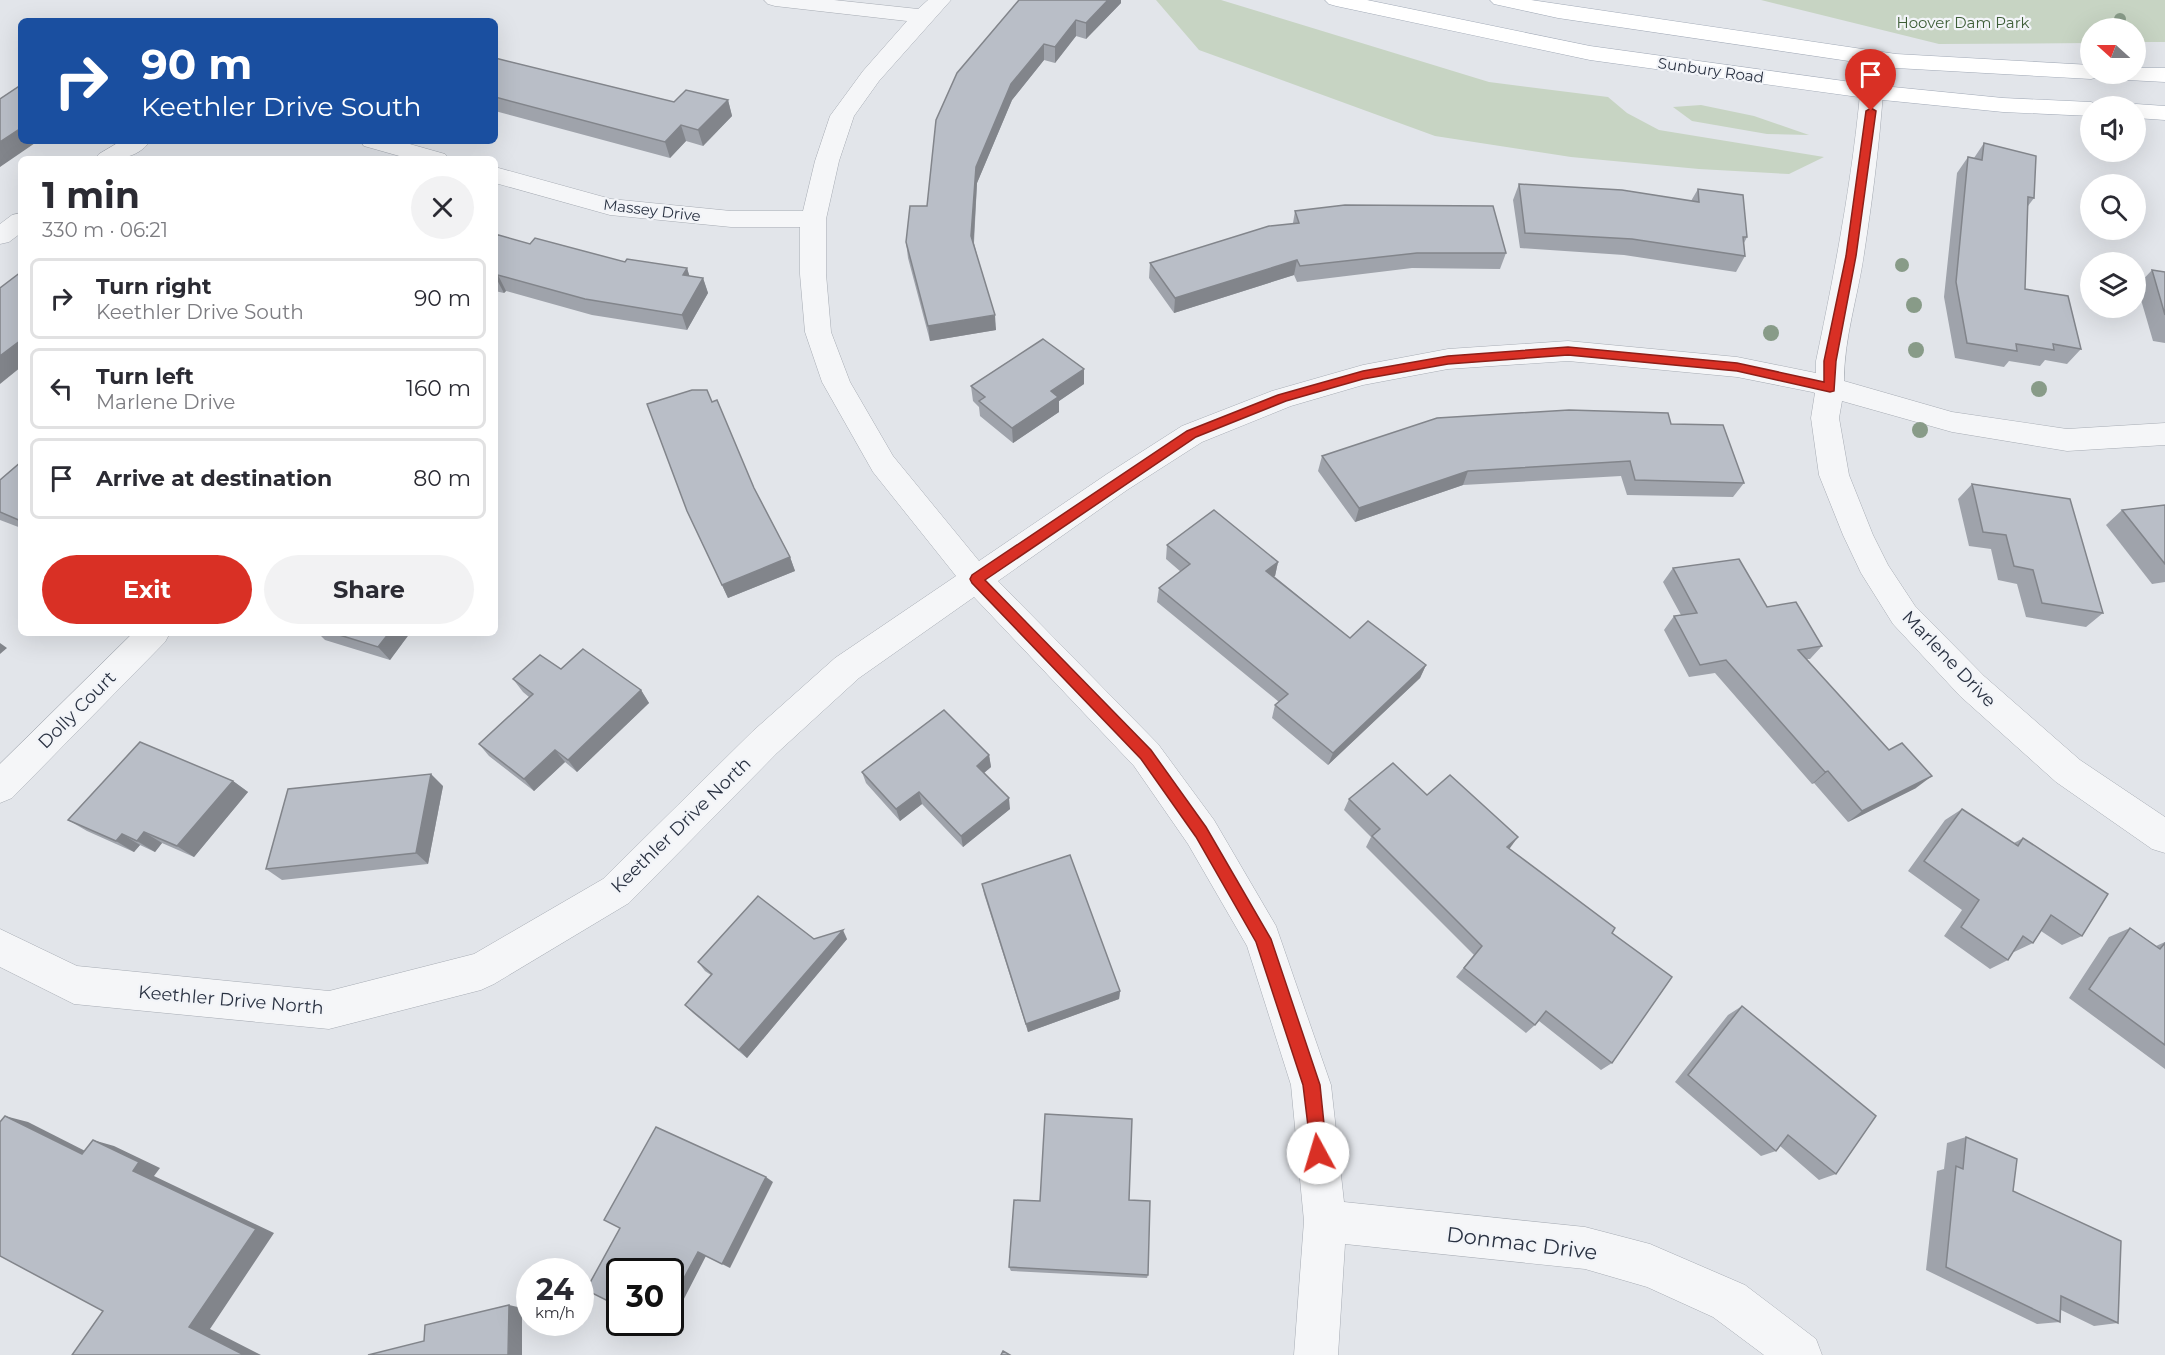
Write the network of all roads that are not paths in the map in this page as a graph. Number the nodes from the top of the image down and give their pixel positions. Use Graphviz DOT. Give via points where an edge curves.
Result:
graph roads {
  1 [pos="775,0"];
  2 [pos="1336,0"];
  3 [pos="1501,0"];
  4 [pos="932,8"];
  5 [pos="1874,58"];
  6 [pos="2080,71"];
  7 [pos="2146,75"];
  8 [pos="2165,75"];
  9 [pos="1873,92"];
  10 [pos="2080,108"];
  11 [pos="2146,112"];
  12 [pos="2165,113"];
  13 [pos="133,144"];
  14 [pos="383,144"];
  15 [pos="112,156"];
  16 [pos="426,156"];
  17 [pos="498,176"];
  18 [pos="813,219"];
  19 [pos="18,223"];
  20 [pos="0,236"];
  21 [pos="1830,388"];
  22 [pos="2165,434"];
  23 [pos="976,579"];
  24 [pos="151,636"];
  25 [pos="0,787"];
  26 [pos="2165,837"];
  27 [pos="0,947"];
  28 [pos="1325,1221"];
  29 [pos="1316,1355"];
  30 [pos="1800,1355"];
  1 -- 4 [label="street"];
  2 -- 9 [label="main road, Sunbury Road" via="1590,53"];
  3 -- 5 [label="main road, Sunbury Road" via="1558,12"];
  4 -- 18 [label="street" via="842,116"];
  5 -- 6 [label="main road, Sunbury Road"];
  5 -- 9 [label="street, Marlene Drive"];
  7 -- 8 [label="main road"];
  9 -- 10 [label="main road, Sunbury Road"];
  9 -- 21 [label="street, Marlene Drive" via="1851,256 1830,361"];
  11 -- 12 [label="main road"];
  13 -- 15 [label="street"];
  14 -- 16 [label="street"];
  17 -- 18 [label="street, Massey Drive" via="610,207 731,219"];
  18 -- 23 [label="street" via="818,332 836,382 883,464"];
  19 -- 20 [label="street"];
  21 -- 22 [label="street, Keethler Drive North" via="1952,422 2067,440"];
  21 -- 23 [label="street, Keethler Drive North" via="1737,367 1568,351 1448,360 1363,375 1282,398 1192,434"];
  21 -- 26 [label="street, Marlene Drive" via="1825,417 1834,475 1858,535 1904,615 1972,686 2068,771"];
  23 -- 27 [label="street, Keethler Drive North" via="847,668 765,742 616,891 481,971 329,1011 74,985"];
  23 -- 28 [label="street" via="1146,755 1201,832 1263,939 1311,1085"];
  24 -- 25 [label="street, Dolly Court"];
  28 -- 29 [label="street"];
  28 -- 30 [label="street, Donmac Drive" via="1585,1248 1650,1266 1729,1301"];
}
